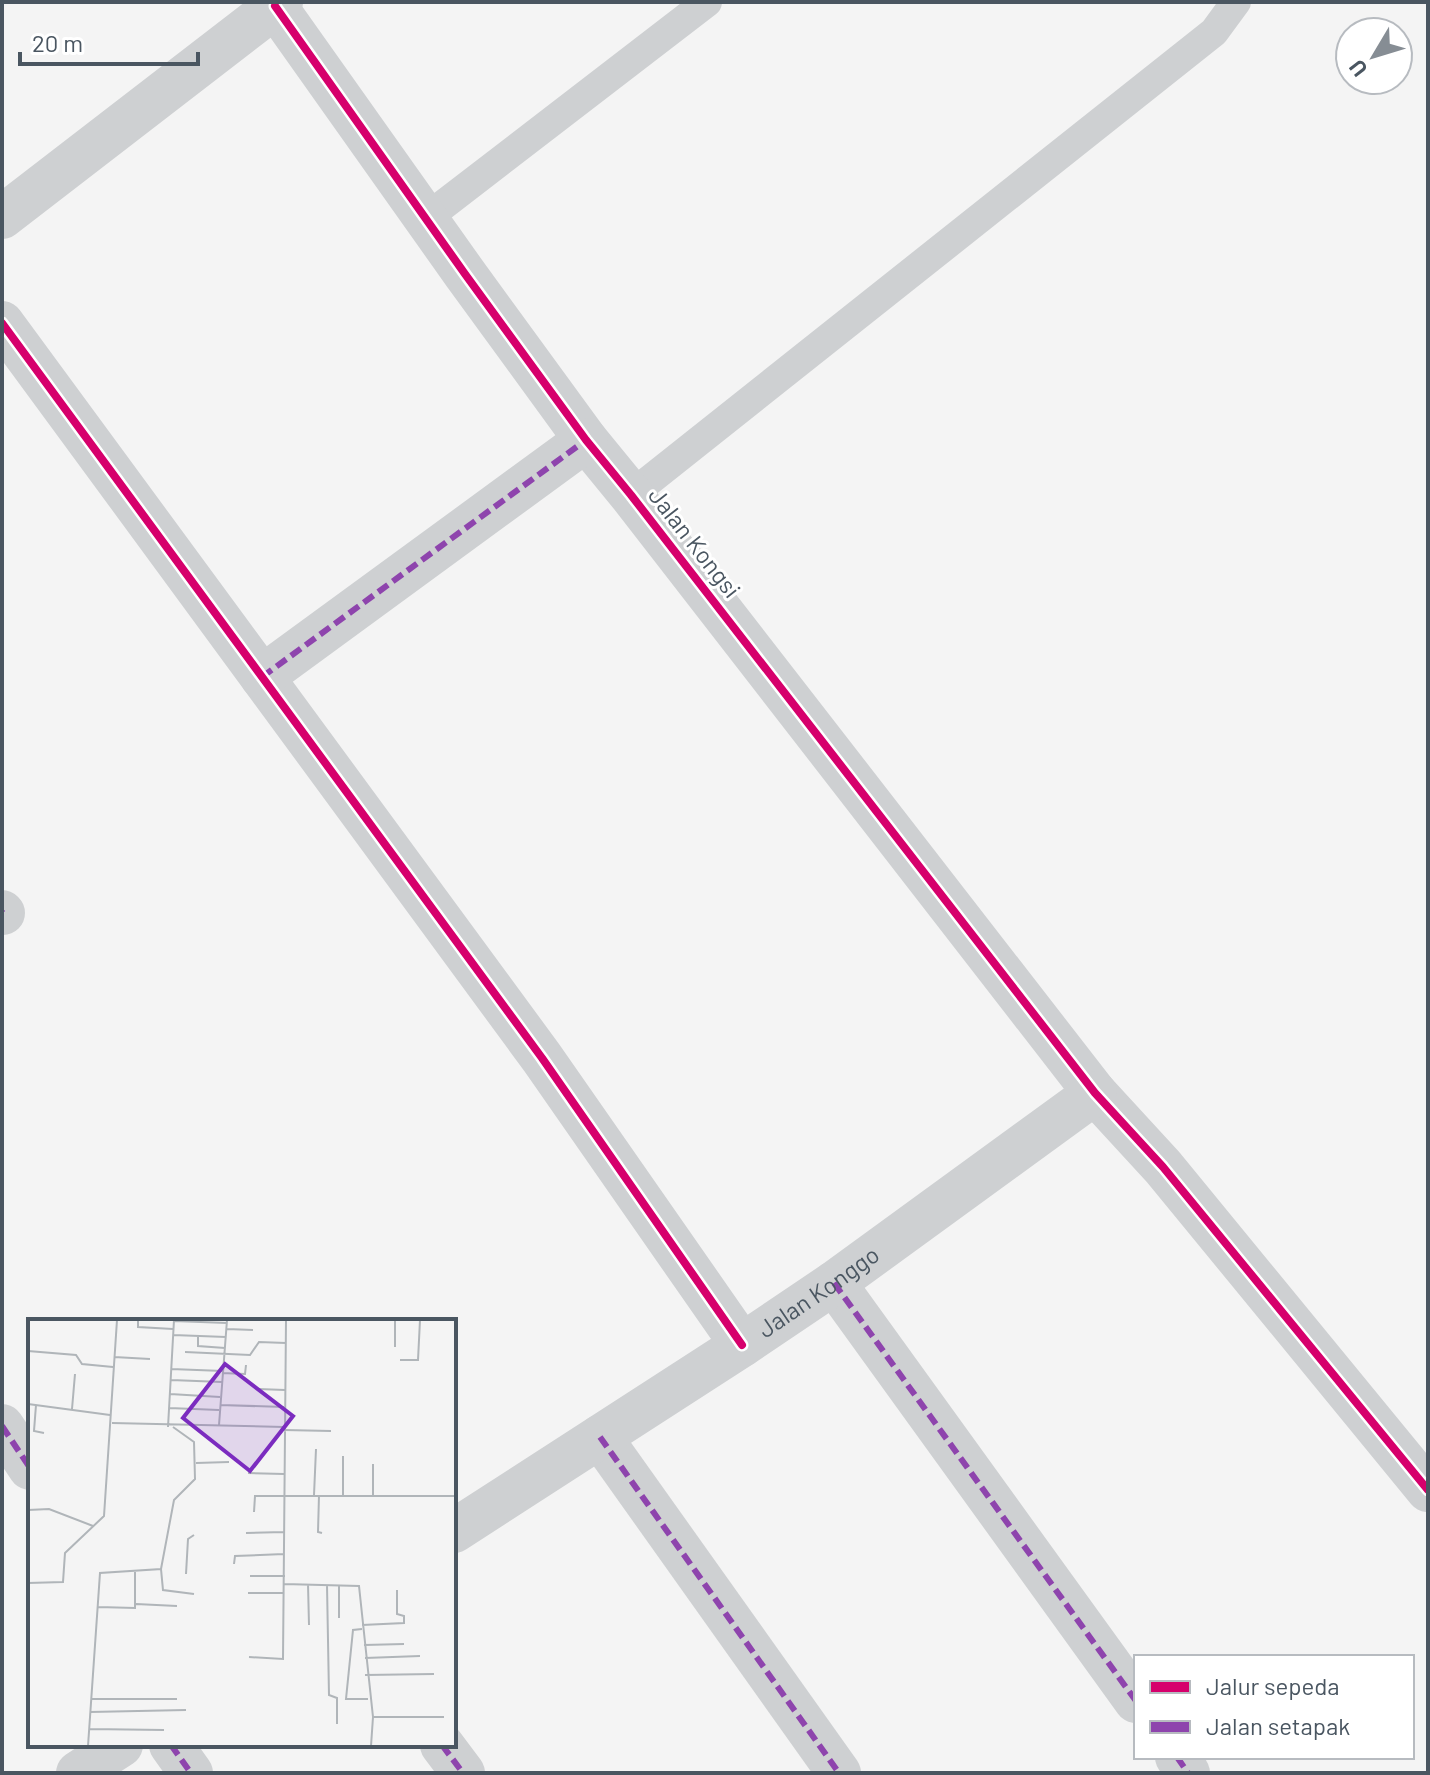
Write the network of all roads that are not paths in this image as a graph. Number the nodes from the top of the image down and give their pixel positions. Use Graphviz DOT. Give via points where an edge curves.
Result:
graph roads {
  1 [pos="707,2"];
  2 [pos="1236,2"];
  3 [pos="278,4"];
  4 [pos="2,217"];
  5 [pos="425,219"];
  6 [pos="2,323"];
  7 [pos="586,440"];
  8 [pos="631,495"];
  9 [pos="262,677"];
  10 [pos="1095,1093"];
  11 [pos="834,1283"];
  12 [pos="742,1345"];
  13 [pos="2,1426"];
  14 [pos="600,1437"];
  15 [pos="28,1465"];
  16 [pos="1428,1490"];
  17 [pos="456,1530"];
  18 [pos="1134,1698"];
  19 [pos="118,1747"];
  20 [pos="172,1747"];
  21 [pos="444,1747"];
  22 [pos="78,1773"];
  23 [pos="191,1773"];
  24 [pos="463,1773"];
  25 [pos="839,1773"];
  1 -- 5 [label="lane"];
  2 -- 8 [label="lane" via="1214,32"];
  3 -- 4 [label="street"];
  3 -- 5 [label="street, Jalan Kongsi"];
  5 -- 7 [label="street, Jalan Kongsi"];
  6 -- 9 [label="street"];
  7 -- 8 [label="street, Jalan Kongsi"];
  7 -- 9 [label="street"];
  8 -- 10 [label="street, Jalan Kongsi"];
  9 -- 12 [label="street" via="542,1058"];
  10 -- 11 [label="street, Jalan Konggo"];
  10 -- 16 [label="street, Jalan Kongsi" via="1163,1167"];
  11 -- 12 [label="street, Jalan Konggo"];
  11 -- 18 [label="street"];
  12 -- 14 [label="street, Jalan Konggo"];
  13 -- 15 [label="street"];
  14 -- 17 [label="street, Jalan Konggo"];
  14 -- 25 [label="street"];
  19 -- 22 [label="street"];
  20 -- 23 [label="street"];
  21 -- 24 [label="street"];
}
